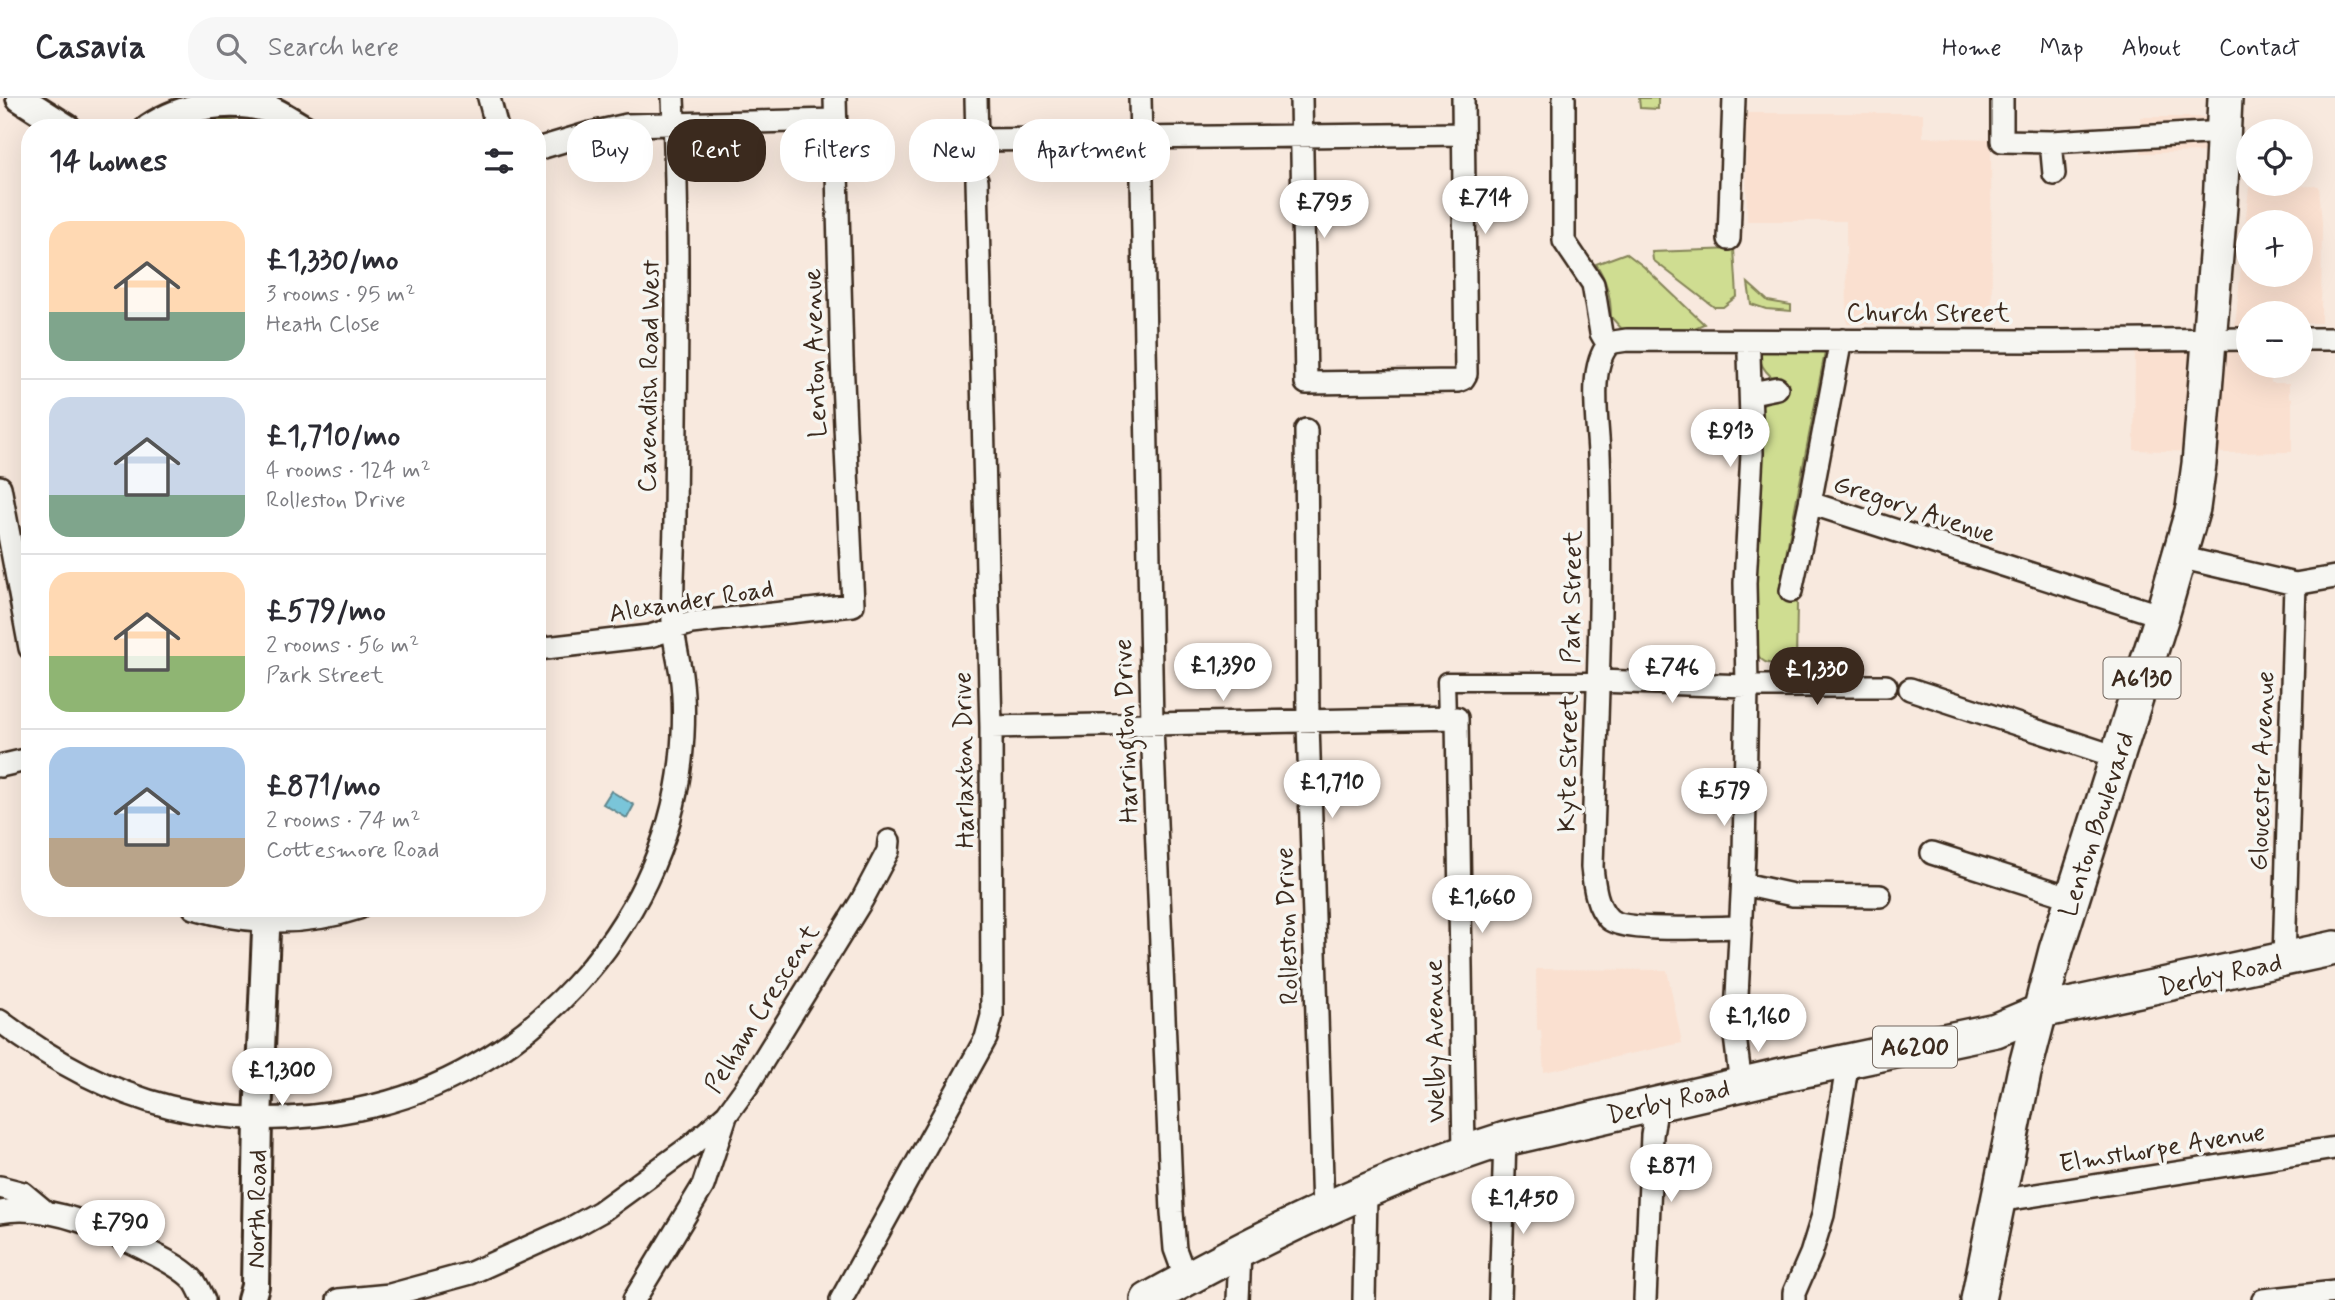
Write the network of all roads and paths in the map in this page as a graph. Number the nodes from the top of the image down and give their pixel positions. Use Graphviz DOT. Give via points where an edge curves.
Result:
graph roads {
  1 [pos="20,98"];
  2 [pos="489,98"];
  3 [pos="673,98"];
  4 [pos="835,98"];
  5 [pos="976,98"];
  6 [pos="1140,98"];
  7 [pos="1301,98"];
  8 [pos="1463,98"];
  9 [pos="1564,98"];
  10 [pos="1734,98"];
  11 [pos="2002,98"];
  12 [pos="2225,98"];
  13 [pos="192,102"];
  14 [pos="53,119"];
  15 [pos="162,119"];
  16 [pos="287,119"];
  17 [pos="495,119"];
  18 [pos="675,119"];
  19 [pos="835,119"];
  20 [pos="1141,119"];
  21 [pos="667,124"];
  22 [pos="2224,132"];
  23 [pos="1463,134"];
  24 [pos="1301,136"];
  25 [pos="1170,138"];
  26 [pos="1013,140"];
  27 [pos="2051,142"];
  28 [pos="546,146"];
  29 [pos="2054,174"];
  30 [pos="676,182"];
  31 [pos="837,182"];
  32 [pos="976,182"];
  33 [pos="1142,182"];
  34 [pos="1729,239"];
  35 [pos="2236,338"];
  36 [pos="2209,339"];
  37 [pos="2313,339"];
  38 [pos="2335,339"];
  39 [pos="1843,340"];
  40 [pos="1608,345"];
  41 [pos="1749,354"];
  42 [pos="1777,388"];
  43 [pos="1752,393"];
  44 [pos="1306,430"];
  45 [pos="0,487"];
  46 [pos="1810,503"];
  47 [pos="2179,557"];
  48 [pos="2335,578"];
  49 [pos="2295,584"];
  50 [pos="1791,591"];
  51 [pos="21,600"];
  52 [pos="853,605"];
  53 [pos="2162,616"];
  54 [pos="674,628"];
  55 [pos="546,648"];
  56 [pos="1597,681"];
  57 [pos="1747,686"];
  58 [pos="1886,686"];
  59 [pos="1910,689"];
  60 [pos="1452,719"];
  61 [pos="1308,723"];
  62 [pos="1152,724"];
  63 [pos="990,727"];
  64 [pos="2117,757"];
  65 [pos="21,761"];
  66 [pos="0,766"];
  67 [pos="889,841"];
  68 [pos="1932,853"];
  69 [pos="1743,884"];
  70 [pos="1880,896"];
  71 [pos="2073,898"];
  72 [pos="267,917"];
  73 [pos="271,917"];
  74 [pos="328,917"];
  75 [pos="1741,927"];
  76 [pos="2335,948"];
  77 [pos="2284,960"];
  78 [pos="2041,1011"];
  79 [pos="0,1021"];
  80 [pos="1848,1061"];
  81 [pos="1741,1085"];
  82 [pos="1657,1104"];
  83 [pos="727,1114"];
  84 [pos="258,1119"];
  85 [pos="1505,1139"];
  86 [pos="2335,1149"];
  87 [pos="1464,1152"];
  88 [pos="0,1187"];
  89 [pos="1366,1193"];
  90 [pos="1998,1201"];
  91 [pos="0,1212"];
  92 [pos="1323,1212"];
  93 [pos="47,1213"];
  94 [pos="1240,1252"];
  95 [pos="1186,1279"];
  96 [pos="2335,1292"];
  97 [pos="1238,1294"];
  98 [pos="204,1300"];
  99 [pos="251,1300"];
  100 [pos="338,1300"];
  101 [pos="634,1300"];
  102 [pos="841,1300"];
  103 [pos="1148,1300"];
  104 [pos="1364,1300"];
  105 [pos="1500,1300"];
  106 [pos="1645,1300"];
  107 [pos="1794,1300"];
  108 [pos="1978,1300"];
  109 [pos="2263,1300"];
  1 -- 14 [label="street"];
  2 -- 17 [label="street"];
  3 -- 18 [label="street, Cavendish Road West"];
  4 -- 19 [label="street, Lenton Avenue"];
  5 -- 26 [label="street" via="977,140"];
  6 -- 20 [label="street"];
  7 -- 24 [label="street"];
  8 -- 23 [label="street"];
  9 -- 40 [label="street" via="1564,241 1593,284 1601,333"];
  10 -- 34 [label="street"];
  11 -- 27 [label="street" via="2002,141"];
  12 -- 22 [label="main road, Lenton Boulevard / A6130"];
  13 -- 15 [label="street"];
  13 -- 16 [label="street" via="235,102 267,108"];
  21 -- 28 [label="street" via="627,125"];
  22 -- 27 [label="street"];
  22 -- 36 [label="main road, Lenton Boulevard / A6130"];
  23 -- 24 [label="street"];
  23 -- 24 [label="street" via="1466,374 1458,382 1306,383"];
  24 -- 25 [label="street"];
  27 -- 29 [label="street"];
  30 -- 54 [label="street, Cavendish Road West"];
  31 -- 52 [label="street, Lenton Avenue"];
  32 -- 63 [label="street, Harlaxton Drive"];
  33 -- 62 [label="street, Harrington Drive"];
  35 -- 36 [label="street, Church Street"];
  36 -- 39 [label="street, Church Street"];
  36 -- 47 [label="main road, Lenton Boulevard / A6130" via="2195,497"];
  37 -- 38 [label="street"];
  39 -- 40 [label="street, Church Street" via="1627,340"];
  39 -- 46 [label="street, Gregory Avenue"];
  40 -- 56 [label="street, Park Street" via="1599,357 1597,385"];
  41 -- 43 [label="street"];
  42 -- 43 [label="street"];
  43 -- 57 [label="street" via="1745,583"];
  44 -- 61 [label="street, Rolleston Drive"];
  45 -- 51 [label="street"];
  46 -- 50 [label="street"];
  46 -- 53 [label="street, Gregory Avenue"];
  47 -- 49 [label="street"];
  47 -- 53 [label="main road, Lenton Boulevard / A6130"];
  48 -- 49 [label="street"];
  49 -- 77 [label="street, Gloucester Avenue"];
  52 -- 54 [label="street, Alexander Road"];
  53 -- 64 [label="main road, Lenton Boulevard / A6130"];
  54 -- 55 [label="street, Alexander Road" via="650,636"];
  54 -- 84 [label="street, Cavendish Road West" via="684,710 673,803 649,878 630,914 587,972 529,1031 455,1077 400,1099 337,1114"];
  56 -- 57 [label="street, Park Street"];
  56 -- 60 [label="street" via="1446,681"];
  56 -- 75 [label="street, Kyte Street" via="1592,867 1595,891 1606,916 1634,928"];
  57 -- 58 [label="street, Park Street"];
  57 -- 69 [label="street"];
  59 -- 64 [label="street"];
  60 -- 61 [label="street"];
  60 -- 87 [label="street, Welby Avenue"];
  61 -- 62 [label="street"];
  61 -- 92 [label="street, Rolleston Drive"];
  62 -- 63 [label="street"];
  62 -- 95 [label="street, Harrington Drive" via="1172,1212 1175,1249"];
  63 -- 102 [label="street, Harlaxton Drive" via="993,994 989,1031"];
  64 -- 71 [label="main road, Lenton Boulevard / A6130"];
  65 -- 66 [label="street"];
  67 -- 83 [label="street, Pelham Crescent" via="862,900"];
  68 -- 71 [label="street"];
  69 -- 70 [label="street" via="1793,895"];
  69 -- 75 [label="street"];
  71 -- 78 [label="main road, Lenton Boulevard / A6130"];
  72 -- 84 [label="street, North Road"];
  73 -- 74 [label="street" via="277,922"];
  75 -- 81 [label="street" via="1735,1036"];
  76 -- 77 [label="main road, Derby Road / A6200"];
  77 -- 78 [label="main road, Derby Road / A6200"];
  78 -- 80 [label="main road, Derby Road / A6200" via="1996,1030"];
  78 -- 90 [label="main road, Lenton Boulevard / A6130"];
  79 -- 84 [label="street, Cavendish Road West" via="54,1057 131,1096 163,1107"];
  80 -- 81 [label="main road, Derby Road / A6200"];
  80 -- 107 [label="street" via="1823,1214"];
  81 -- 82 [label="main road, Derby Road / A6200"];
  82 -- 85 [label="main road, Derby Road / A6200"];
  82 -- 106 [label="street"];
  83 -- 100 [label="street, Pelham Crescent" via="654,1173 573,1227 460,1277 390,1295"];
  83 -- 101 [label="street" via="703,1186"];
  84 -- 99 [label="street, North Road"];
  85 -- 87 [label="main road, Derby Road / A6200"];
  85 -- 105 [label="street"];
  86 -- 90 [label="street, Elmsthorpe Avenue"];
  87 -- 89 [label="main road, Derby Road / A6200"];
  88 -- 93 [label="street" via="23,1193"];
  89 -- 92 [label="main road, Derby Road / A6200"];
  89 -- 104 [label="street"];
  90 -- 108 [label="main road, Lenton Boulevard / A6130"];
  91 -- 93 [label="street"];
  92 -- 94 [label="main road, Derby Road / A6200"];
  93 -- 98 [label="street" via="89,1223 170,1263 194,1280"];
  94 -- 95 [label="main road, Derby Road / A6200"];
  94 -- 97 [label="street"];
  95 -- 103 [label="main road, Derby Road / A6200"];
  96 -- 109 [label="street"];
}
